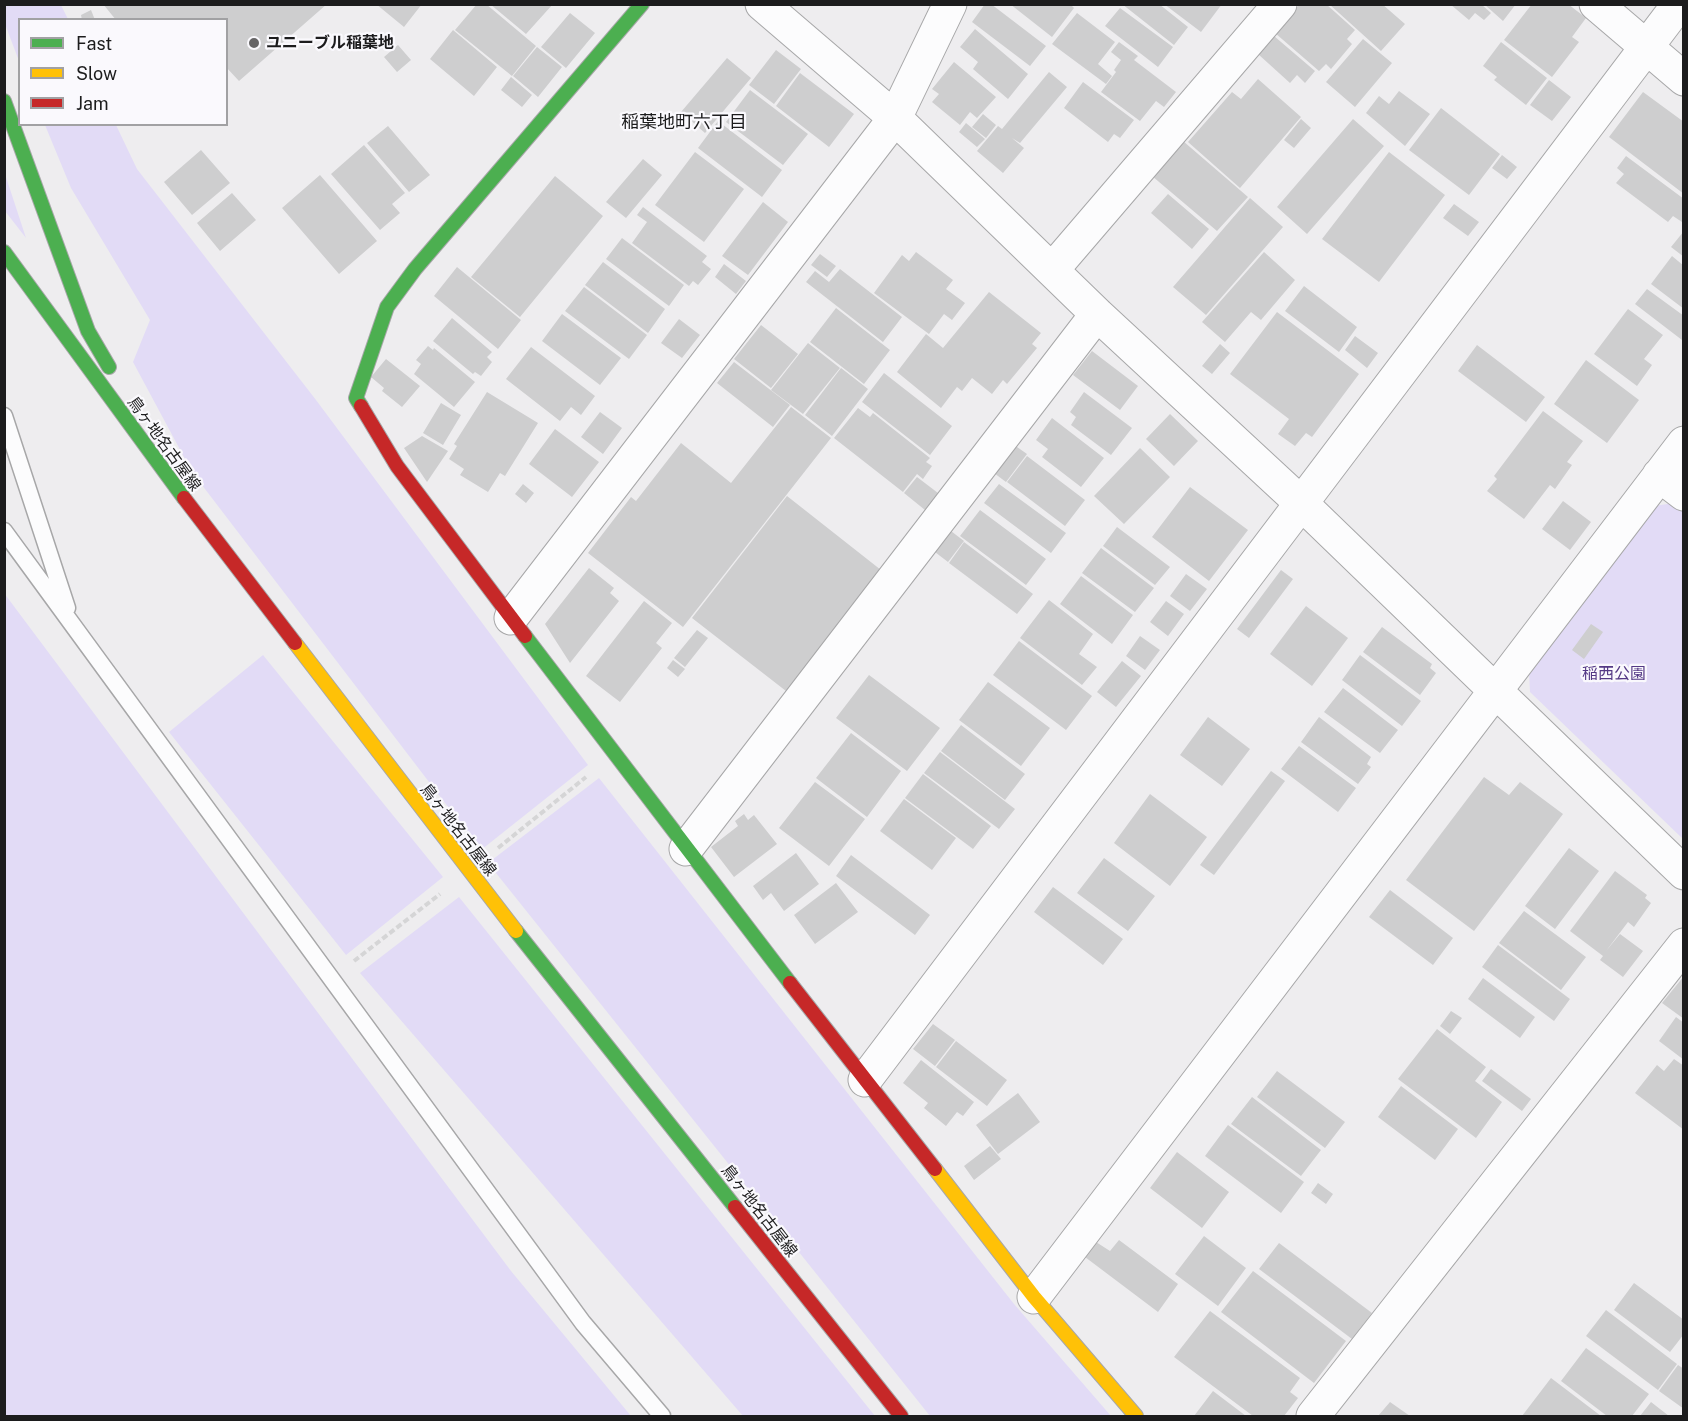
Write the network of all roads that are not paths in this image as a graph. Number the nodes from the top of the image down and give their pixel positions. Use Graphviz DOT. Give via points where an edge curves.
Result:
graph roads {
  1 [pos="642,4"];
  2 [pos="762,4"];
  3 [pos="950,4"];
  4 [pos="1280,4"];
  5 [pos="1596,4"];
  6 [pos="1679,4"];
  7 [pos="1647,47"];
  8 [pos="1683,80"];
  9 [pos="4,101"];
  10 [pos="895,118"];
  11 [pos="4,252"];
  12 [pos="1052,270"];
  13 [pos="1098,314"];
  14 [pos="4,416"];
  15 [pos="1683,443"];
  16 [pos="1671,485"];
  17 [pos="175,486"];
  18 [pos="1301,503"];
  19 [pos="4,531"];
  20 [pos="511,618"];
  21 [pos="71,624"];
  22 [pos="1495,692"];
  23 [pos="686,849"];
  24 [pos="1683,873"];
  25 [pos="1683,945"];
  26 [pos="865,1080"];
  27 [pos="1034,1297"];
  28 [pos="662,1416"];
  29 [pos="901,1416"];
  30 [pos="1136,1416"];
  31 [pos="1313,1416"];
  1 -- 20 [label="main road" via="387,307 356,398 397,466"];
  2 -- 10 [label="street"];
  3 -- 10 [label="street"];
  4 -- 12 [label="street"];
  5 -- 7 [label="street"];
  6 -- 7 [label="street"];
  7 -- 8 [label="street"];
  7 -- 18 [label="street"];
  9 -- 17 [label="main road" via="88,331"];
  10 -- 12 [label="street"];
  10 -- 20 [label="street"];
  11 -- 17 [label="main road, 鳥ヶ地名古屋線"];
  12 -- 13 [label="street"];
  13 -- 18 [label="street"];
  13 -- 23 [label="street"];
  14 -- 21 [label="lane"];
  15 -- 16 [label="street"];
  16 -- 22 [label="street"];
  17 -- 29 [label="main road, 鳥ヶ地名古屋線" via="460,860"];
  18 -- 22 [label="street"];
  18 -- 26 [label="street"];
  19 -- 21 [label="lane"];
  20 -- 23 [label="main road"];
  21 -- 28 [label="lane" via="583,1323"];
  22 -- 24 [label="street"];
  22 -- 27 [label="street"];
  23 -- 26 [label="main road"];
  25 -- 31 [label="street"];
  26 -- 27 [label="main road"];
  27 -- 30 [label="main road"];
}
